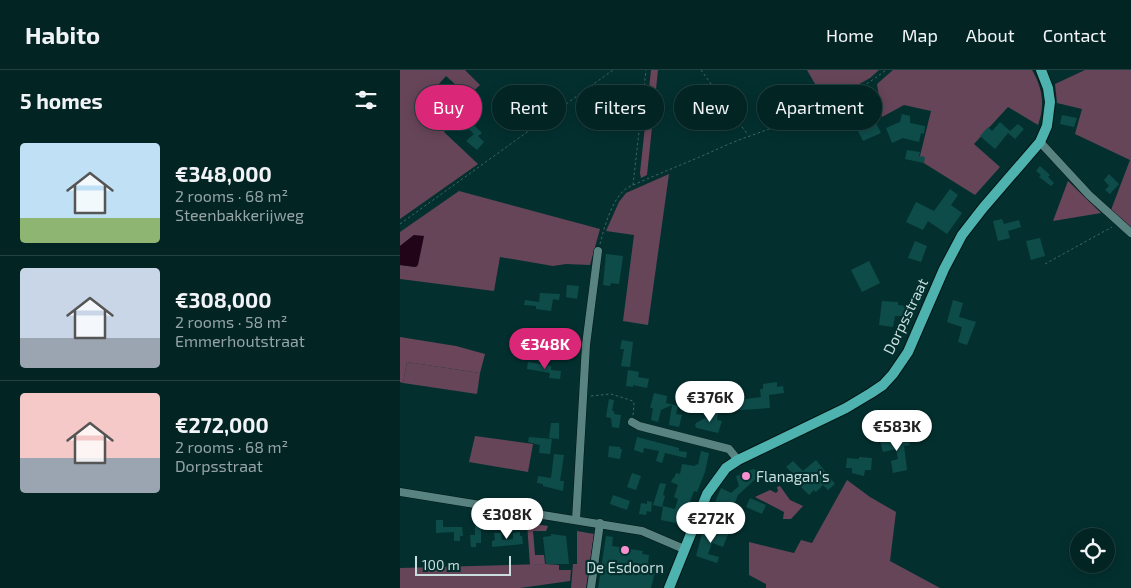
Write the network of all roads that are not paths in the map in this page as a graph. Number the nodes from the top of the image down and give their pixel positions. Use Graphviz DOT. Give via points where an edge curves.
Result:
graph roads {
  1 [pos="1041,70"];
  2 [pos="1040,142"];
  3 [pos="1131,233"];
  4 [pos="598,251"];
  5 [pos="632,422"];
  6 [pos="738,460"];
  7 [pos="400,492"];
  8 [pos="576,520"];
  9 [pos="600,523"];
  10 [pos="684,549"];
  11 [pos="591,588"];
  12 [pos="669,588"];
  1 -- 2 [label="main road, Dorpsstraat" via="1050,102 1047,126"];
  2 -- 3 [label="street" via="1089,195"];
  2 -- 6 [label="main road, Dorpsstraat" via="962,235 908,352 883,385 846,408"];
  4 -- 8 [label="street" via="582,397"];
  5 -- 6 [label="street" via="729,449"];
  6 -- 10 [label="main road, Dorpsstraat" via="726,468 712,485"];
  7 -- 8 [label="street"];
  8 -- 9 [label="street"];
  9 -- 10 [label="street" via="642,531"];
  9 -- 11 [label="street"];
  10 -- 12 [label="main road, Dorpsstraat"];
}
